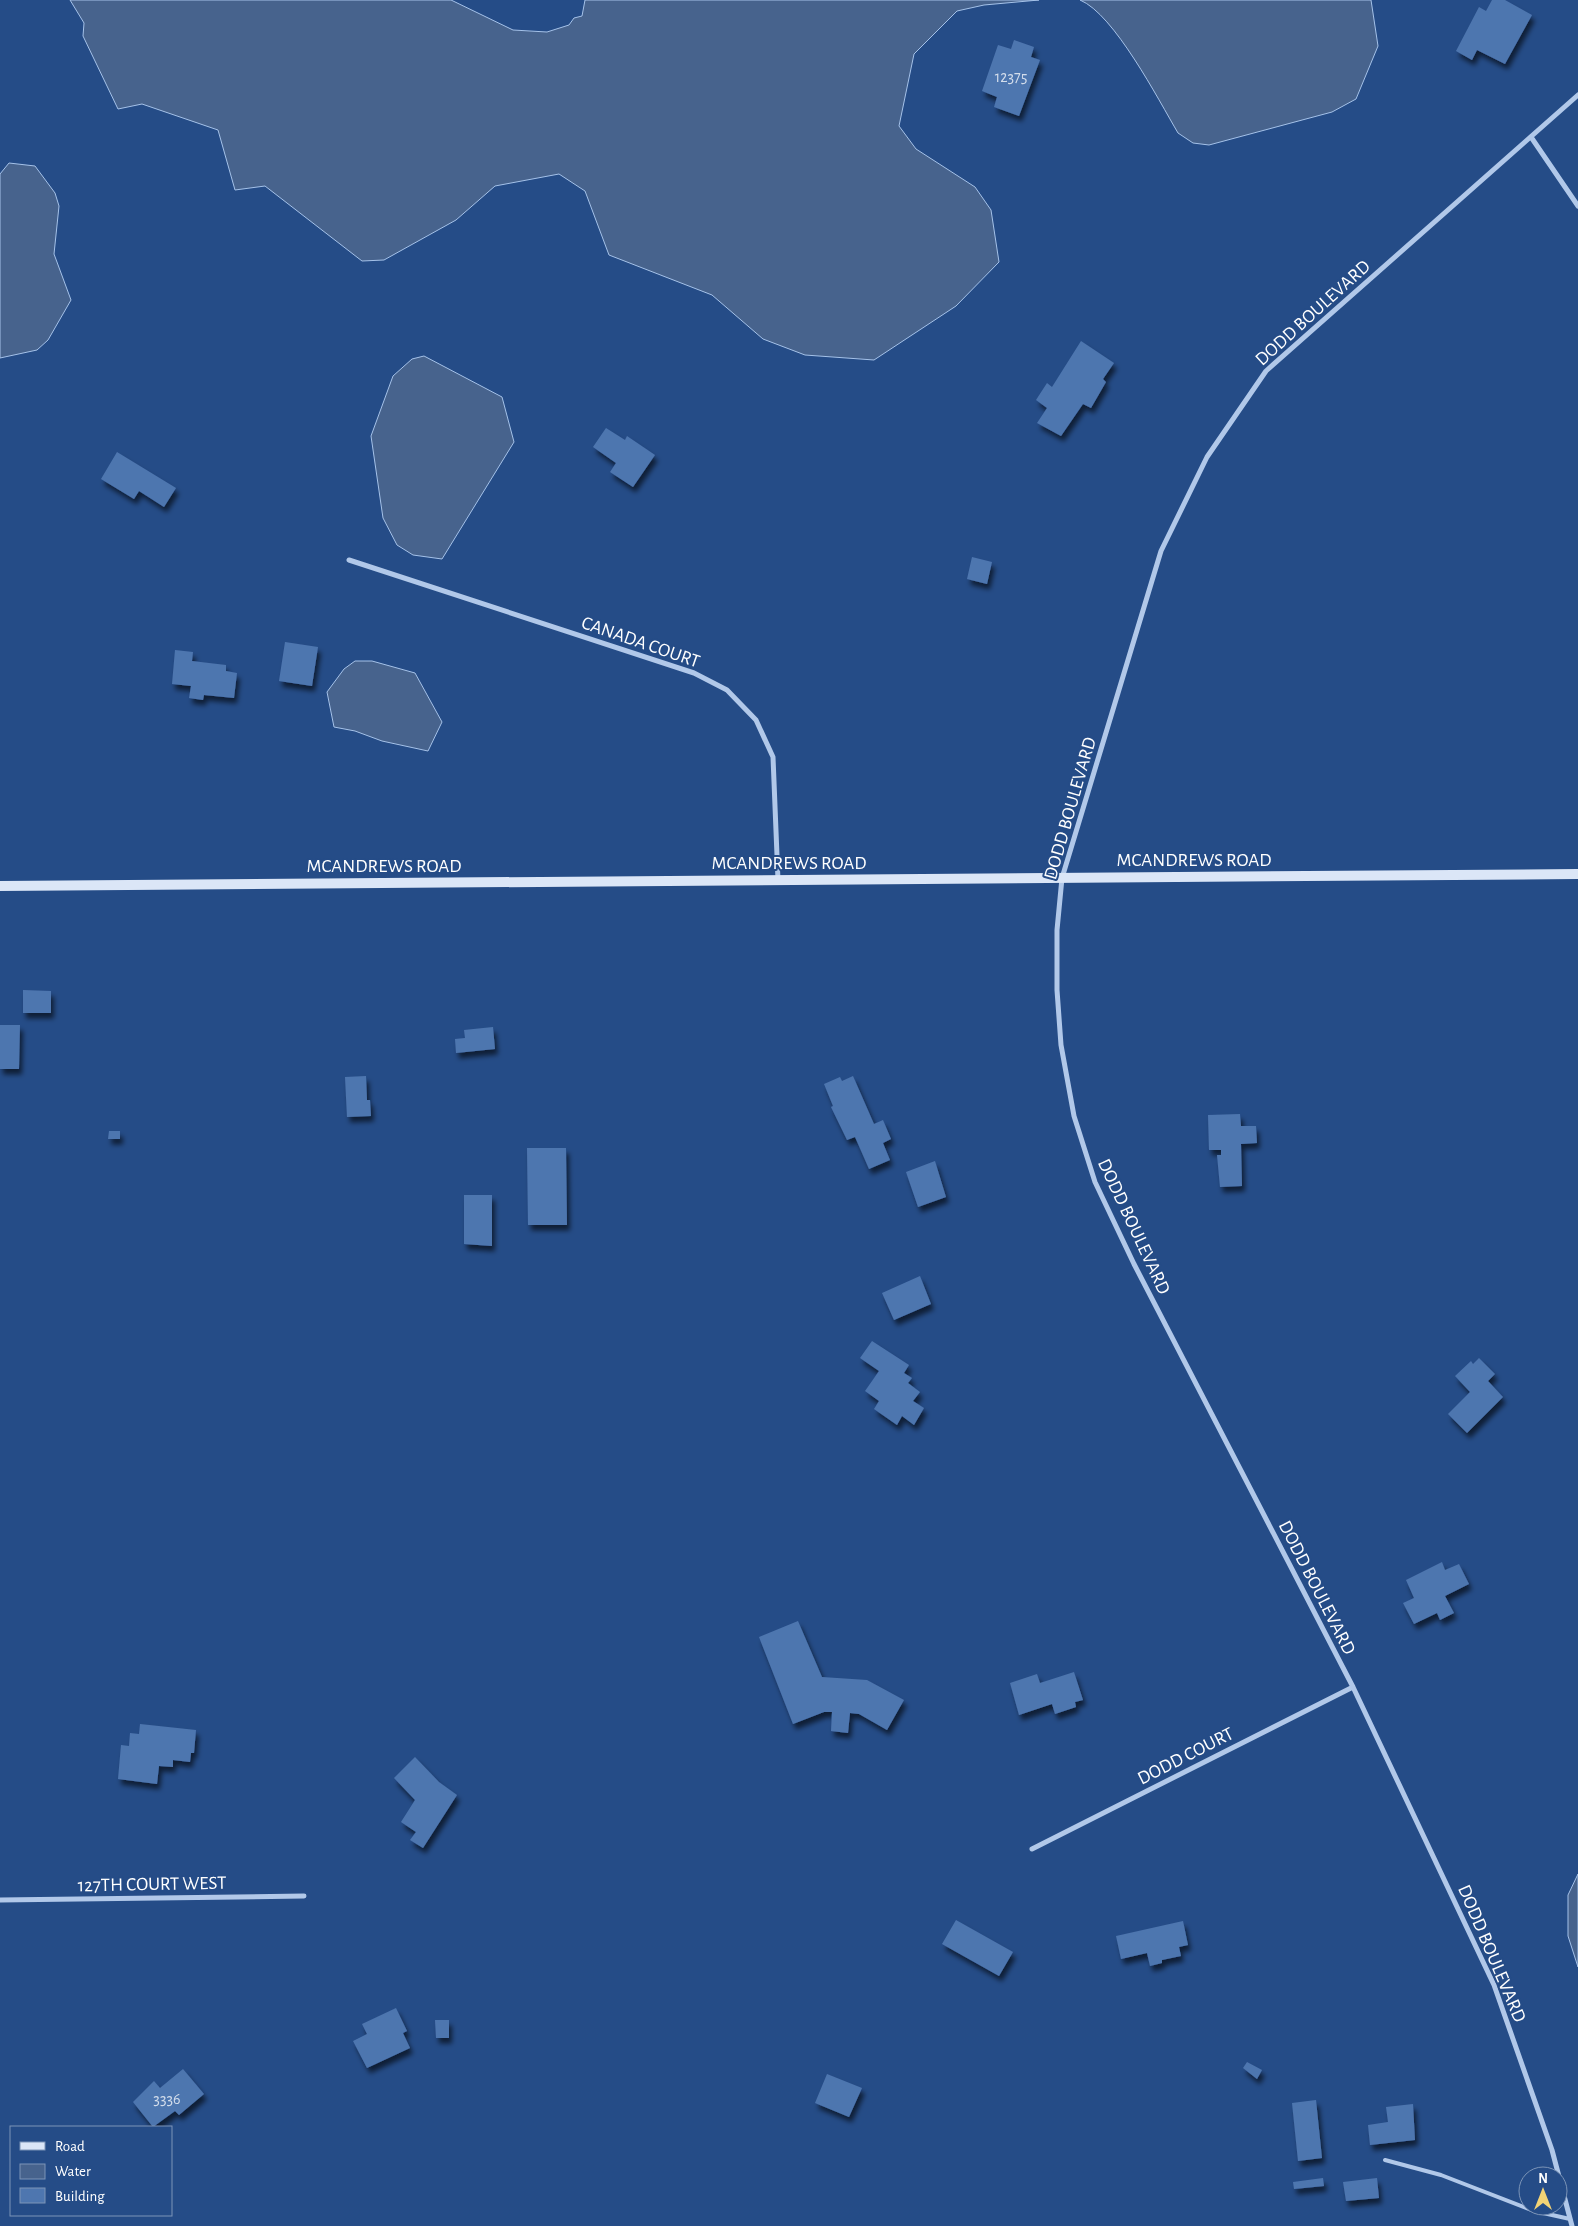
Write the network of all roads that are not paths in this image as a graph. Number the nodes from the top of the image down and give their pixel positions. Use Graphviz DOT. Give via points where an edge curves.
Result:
graph roads {
  1 [pos="1578,95"];
  2 [pos="1530,137"];
  3 [pos="1578,206"];
  4 [pos="349,560"];
  5 [pos="1578,874"];
  6 [pos="1062,878"];
  7 [pos="778,880"];
  8 [pos="0,886"];
  9 [pos="1353,1687"];
  10 [pos="1032,1850"];
  11 [pos="304,1896"];
  12 [pos="0,1900"];
  13 [pos="1385,2160"];
  14 [pos="1570,2218"];
  15 [pos="1572,2226"];
  1 -- 2 [label="street, DODD BOULEVARD"];
  2 -- 3 [label="street"];
  2 -- 6 [label="street, DODD BOULEVARD" via="1266,371 1207,457 1161,551"];
  4 -- 7 [label="street, CANADA COURT" via="694,673 727,690 756,720 773,757"];
  5 -- 6 [label="main road, MCANDREWS ROAD"];
  6 -- 7 [label="main road, MCANDREWS ROAD"];
  6 -- 9 [label="street, DODD BOULEVARD" via="1057,930 1061,1045 1074,1116 1095,1182 1134,1264"];
  7 -- 8 [label="main road, MCANDREWS ROAD"];
  9 -- 10 [label="street, DODD COURT"];
  9 -- 14 [label="street, DODD BOULEVARD" via="1494,1985 1552,2150"];
  11 -- 12 [label="street, 127TH COURT WEST"];
  13 -- 14 [label="lane" via="1441,2175 1534,2211"];
  14 -- 15 [label="street, DODD BOULEVARD"];
}
